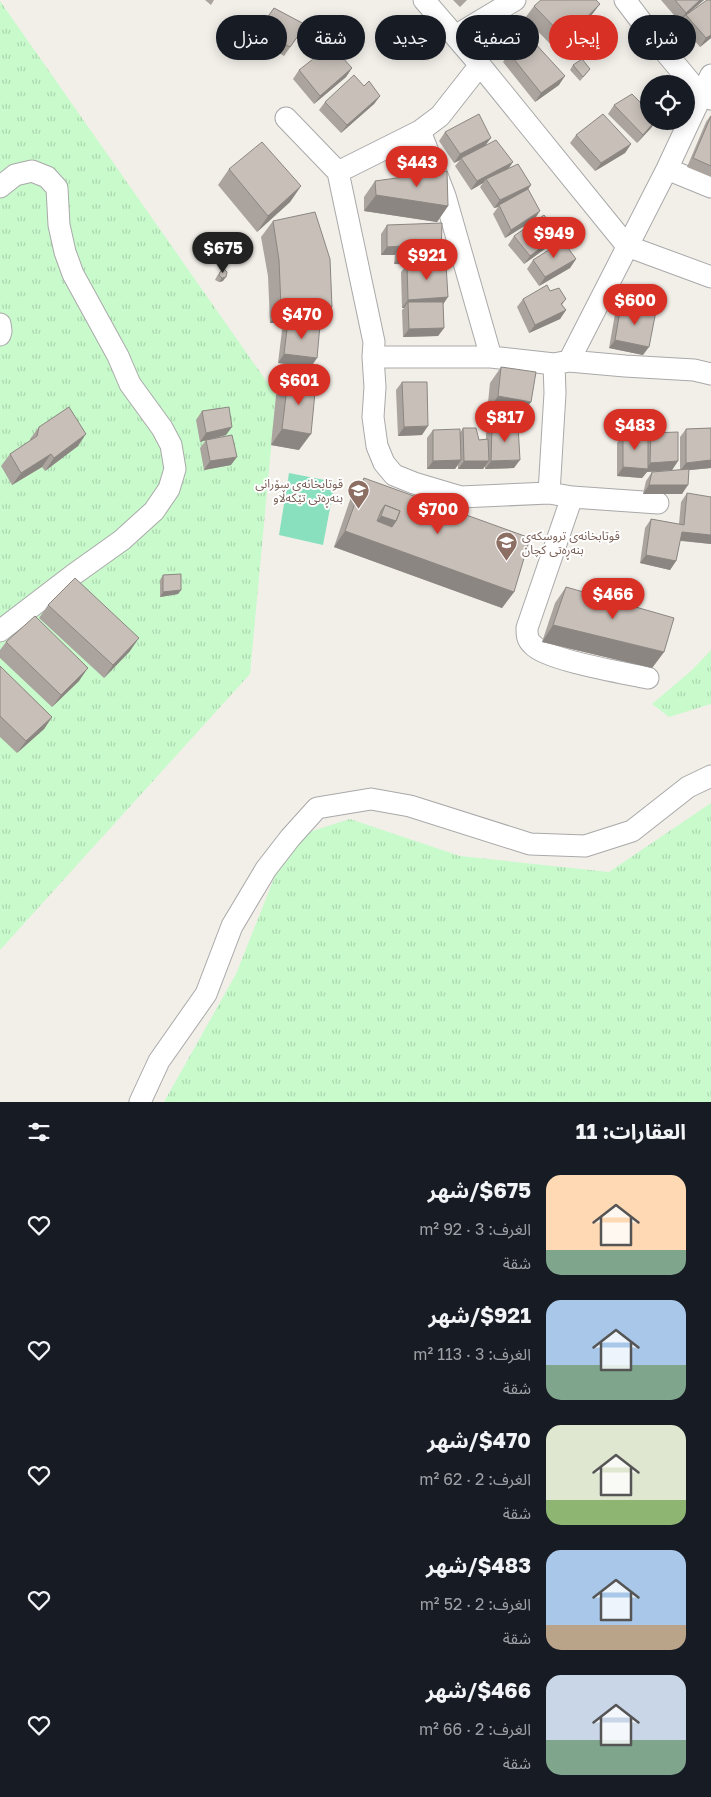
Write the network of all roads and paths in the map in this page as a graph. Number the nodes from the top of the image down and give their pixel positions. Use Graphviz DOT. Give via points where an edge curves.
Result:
graph roads {
  1 [pos="424,0"];
  2 [pos="514,0"];
  3 [pos="624,0"];
  4 [pos="455,36"];
  5 [pos="480,65"];
  6 [pos="711,75"];
  7 [pos="706,97"];
  8 [pos="286,118"];
  9 [pos="420,131"];
  10 [pos="667,169"];
  11 [pos="338,172"];
  12 [pos="0,187"];
  13 [pos="711,187"];
  14 [pos="627,246"];
  15 [pos="711,277"];
  16 [pos="0,324"];
  17 [pos="0,335"];
  18 [pos="373,357"];
  19 [pos="491,357"];
  20 [pos="561,362"];
  21 [pos="711,374"];
  22 [pos="549,493"];
  23 [pos="572,496"];
  24 [pos="658,503"];
  25 [pos="0,631"];
  26 [pos="648,678"];
  27 [pos="711,776"];
  28 [pos="140,1102"];
  1 -- 4 [label="street"];
  2 -- 4 [label="street"];
  3 -- 7 [label="street"];
  4 -- 5 [label="street"];
  5 -- 9 [label="street" via="440,116"];
  5 -- 14 [label="street"];
  6 -- 7 [label="street"];
  7 -- 10 [label="street"];
  8 -- 11 [label="street"];
  9 -- 11 [label="street"];
  9 -- 19 [label="street" via="445,196"];
  10 -- 13 [label="street"];
  10 -- 14 [label="street"];
  11 -- 18 [label="street" via="374,342"];
  12 -- 25 [label="street" via="15,175 32,170 47,177 57,188 59,225 73,274 130,384 171,445 176,469 169,489 154,511 122,540"];
  14 -- 15 [label="street"];
  14 -- 20 [label="street"];
  16 -- 17 [label="street"];
  18 -- 19 [label="street"];
  18 -- 22 [label="street" via="376,446 394,475 461,497"];
  19 -- 20 [label="street"];
  20 -- 21 [label="street" via="694,370"];
  20 -- 22 [label="street" via="554,393"];
  22 -- 23 [label="street"];
  23 -- 24 [label="street"];
  23 -- 26 [label="street" via="526,628 527,637 533,646 553,657"];
  27 -- 28 [label="street" via="688,787 632,831 584,846 530,844 410,806 371,799 318,808 266,869 232,926 206,994 159,1061"];
}
